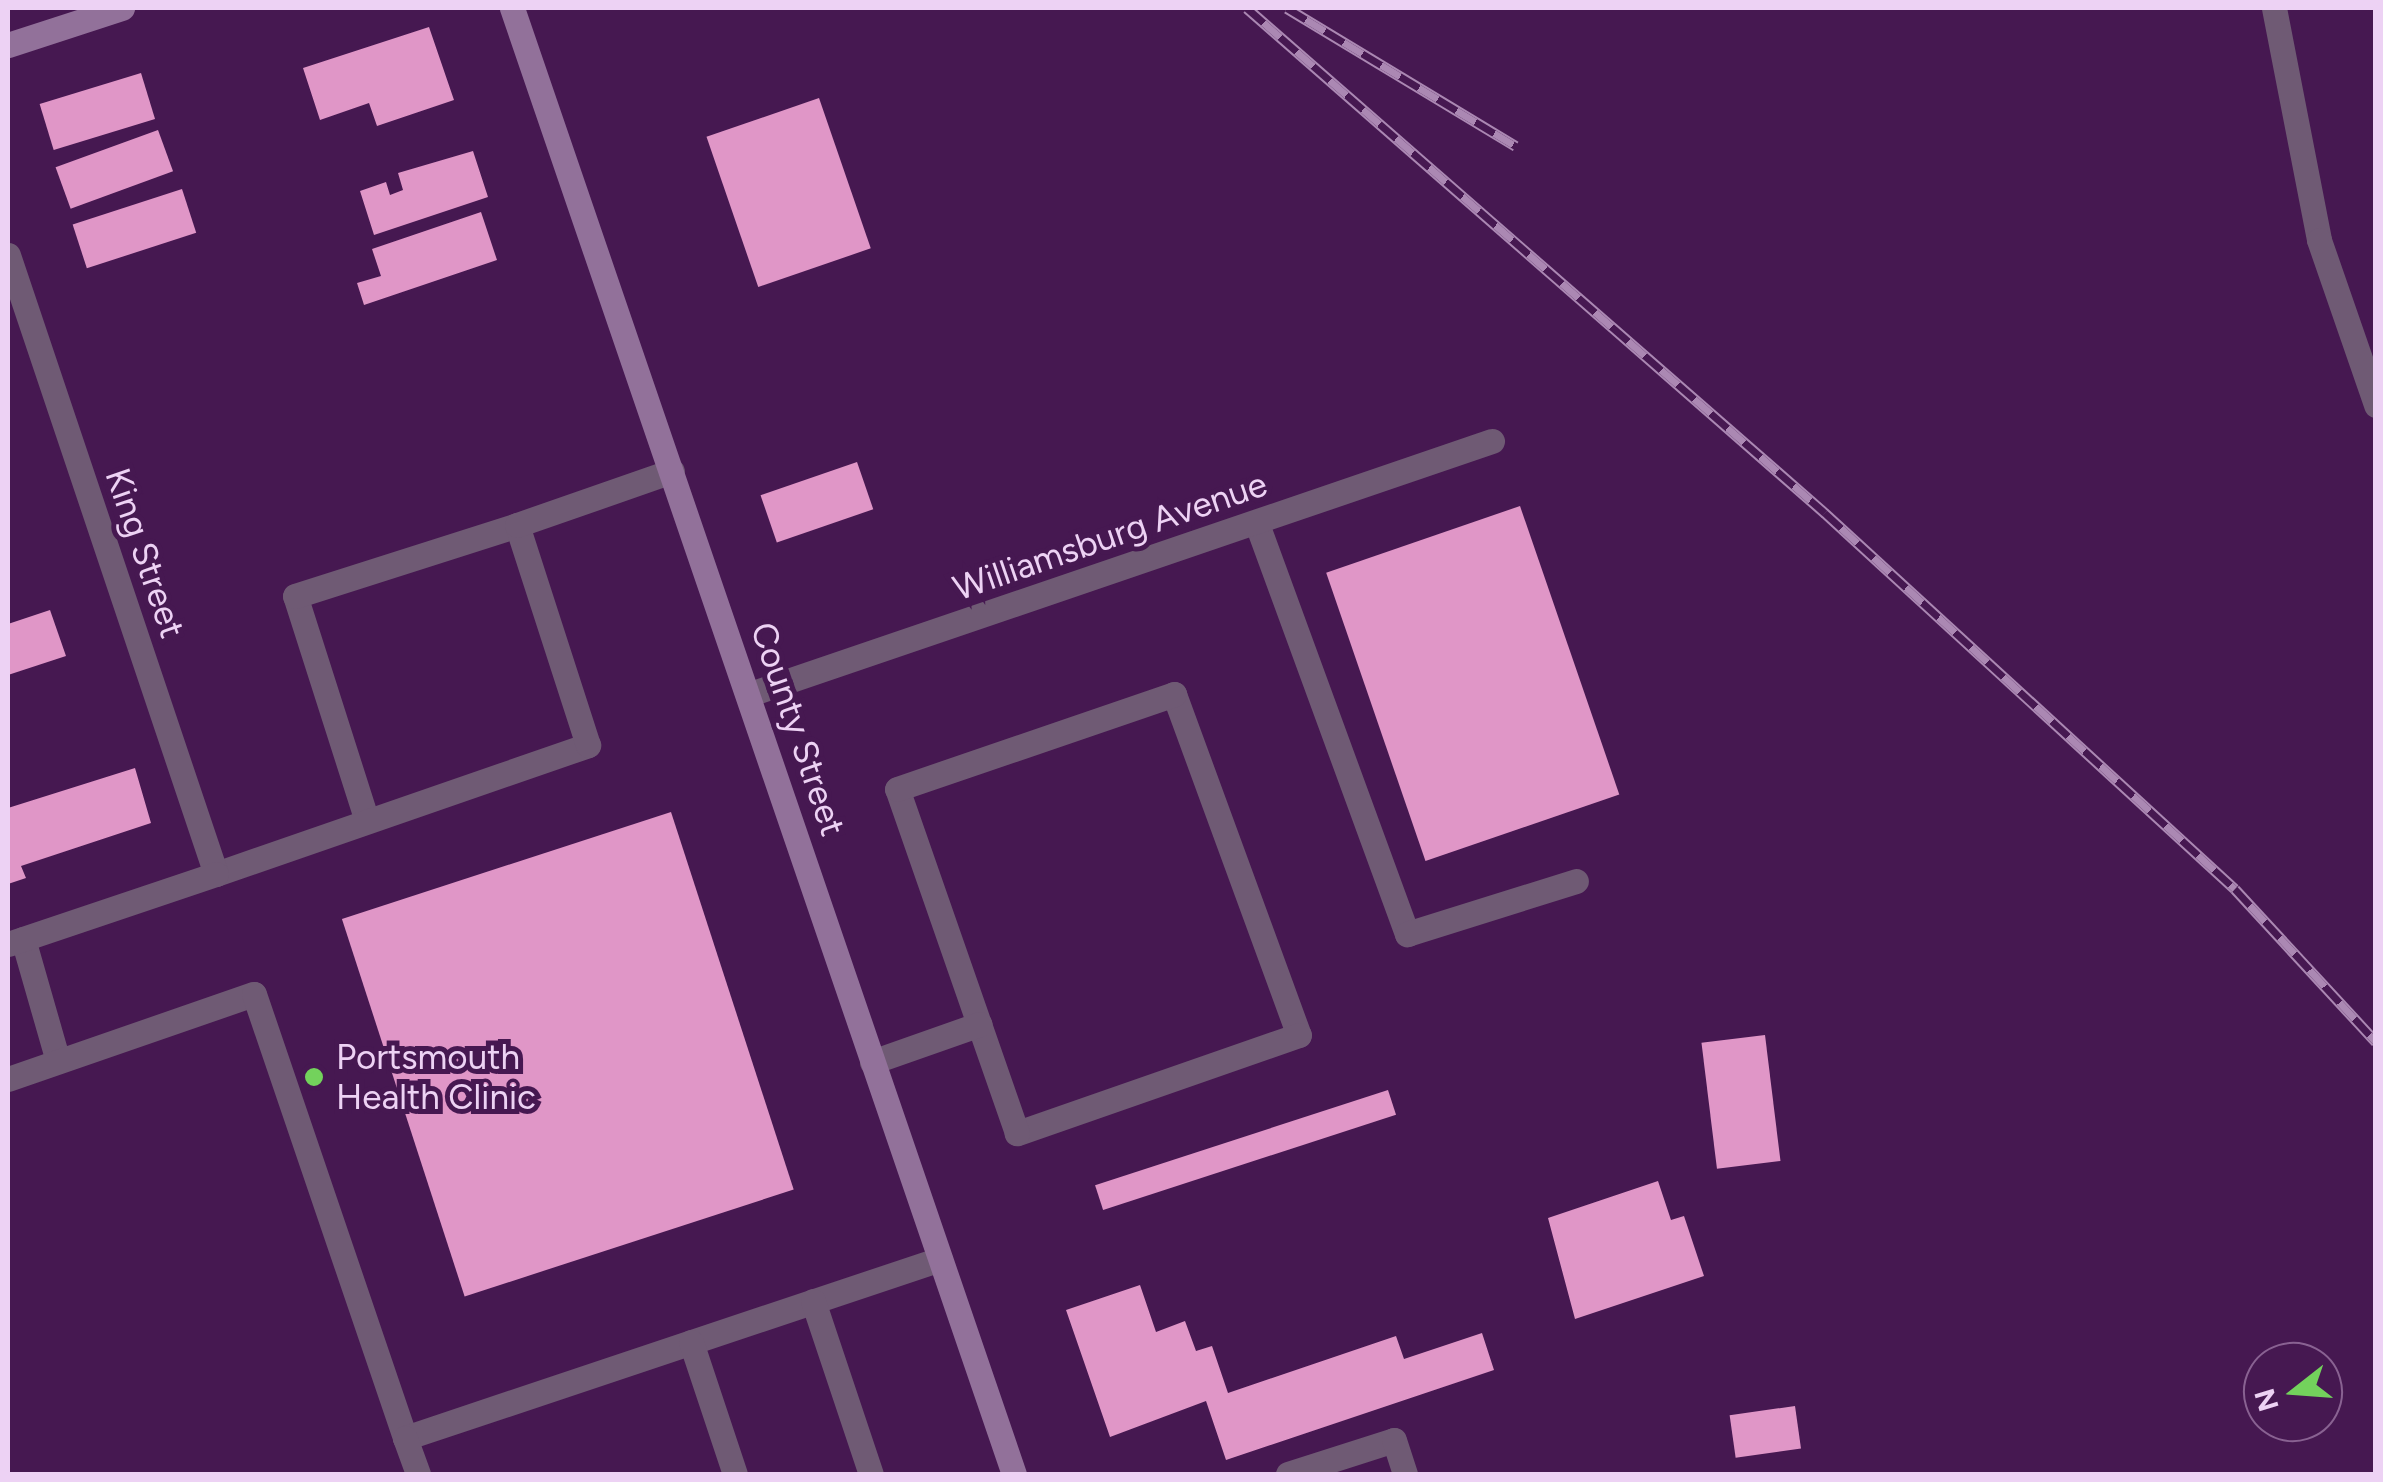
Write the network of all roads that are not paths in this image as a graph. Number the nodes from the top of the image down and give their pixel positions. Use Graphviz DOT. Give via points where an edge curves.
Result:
graph roads {
  1 [pos="122,8"];
  2 [pos="512,8"];
  3 [pos="2274,8"];
  4 [pos="8,45"];
  5 [pos="8,255"];
  6 [pos="2376,405"];
  7 [pos="1492,440"];
  8 [pos="672,471"];
  9 [pos="1257,524"];
  10 [pos="517,525"];
  11 [pos="750,694"];
  12 [pos="367,821"];
  13 [pos="216,874"];
  14 [pos="1576,881"];
  15 [pos="15,942"];
  16 [pos="980,1024"];
  17 [pos="58,1062"];
  18 [pos="872,1062"];
  19 [pos="8,1079"];
  20 [pos="940,1259"];
  21 [pos="813,1301"];
  22 [pos="691,1342"];
  23 [pos="406,1438"];
  24 [pos="418,1474"];
  25 [pos="735,1474"];
  26 [pos="871,1474"];
  27 [pos="1014,1474"];
  28 [pos="1288,1474"];
  29 [pos="1406,1474"];
  1 -- 4 [label="street"];
  2 -- 8 [label="street, County Street"];
  3 -- 6 [label="street" via="2319,240"];
  5 -- 13 [label="street, King Street"];
  7 -- 9 [label="street, Williamsburg Avenue"];
  8 -- 10 [label="street"];
  8 -- 11 [label="street, County Street"];
  9 -- 11 [label="street, Williamsburg Avenue"];
  9 -- 14 [label="street" via="1407,934"];
  10 -- 12 [label="street" via="588,745"];
  10 -- 12 [label="street" via="295,596"];
  11 -- 18 [label="street, County Street"];
  12 -- 13 [label="street"];
  13 -- 15 [label="street"];
  15 -- 17 [label="street"];
  16 -- 16 [label="street" via="897,789 1174,694 1299,1035 1017,1133"];
  16 -- 18 [label="street"];
  17 -- 19 [label="street"];
  17 -- 23 [label="street" via="254,994"];
  18 -- 20 [label="street, County Street"];
  20 -- 21 [label="street"];
  20 -- 27 [label="street, County Street"];
  21 -- 22 [label="street"];
  21 -- 26 [label="street"];
  22 -- 23 [label="street"];
  22 -- 25 [label="street"];
  23 -- 24 [label="street"];
  28 -- 29 [label="street" via="1394,1440"];
}
